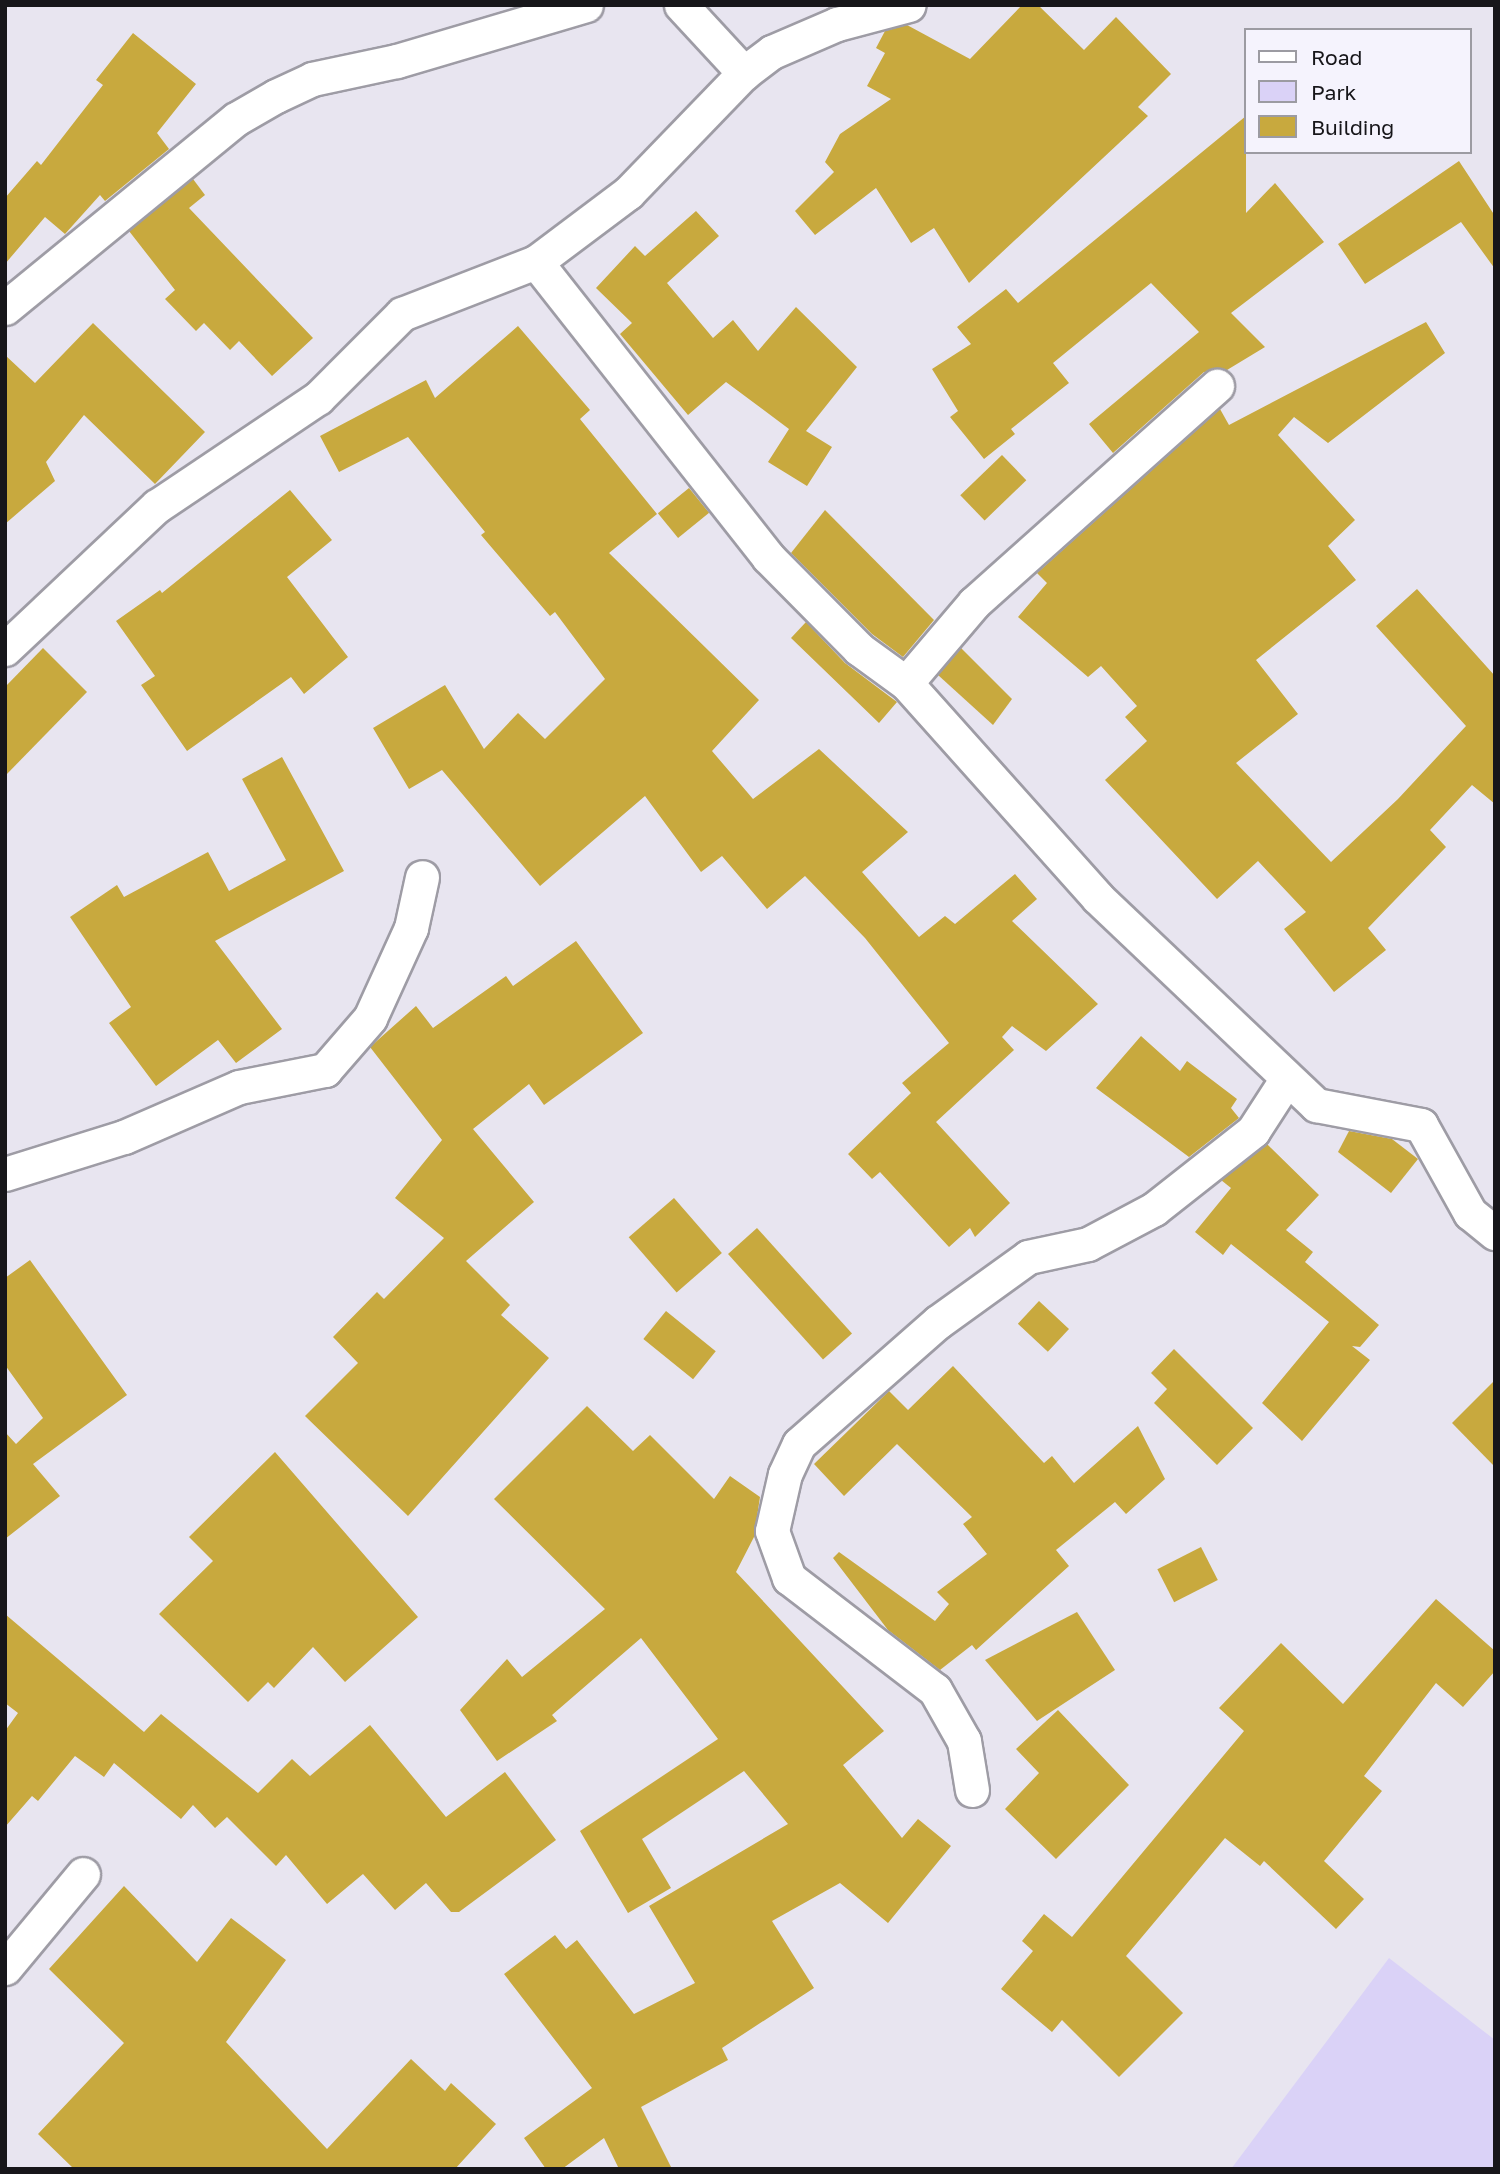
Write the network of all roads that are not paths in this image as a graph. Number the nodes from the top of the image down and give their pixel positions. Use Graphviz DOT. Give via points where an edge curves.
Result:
graph roads {
  1 [pos="586,5"];
  2 [pos="681,5"];
  3 [pos="909,5"];
  4 [pos="744,72"];
  5 [pos="536,262"];
  6 [pos="5,308"];
  7 [pos="1217,386"];
  8 [pos="5,649"];
  9 [pos="906,684"];
  10 [pos="422,877"];
  11 [pos="1286,1080"];
  12 [pos="5,1174"];
  13 [pos="1495,1233"];
  14 [pos="972,1790"];
  15 [pos="83,1874"];
  16 [pos="5,1968"];
  1 -- 6 [label="street" via="397,61 312,79 276,96 236,120"];
  2 -- 4 [label="street"];
  3 -- 4 [label="street" via="837,24 772,52"];
  4 -- 5 [label="street" via="628,193"];
  5 -- 8 [label="street" via="402,314 318,398 157,506"];
  5 -- 9 [label="street" via="768,557 859,649"];
  7 -- 9 [label="street" via="974,603"];
  9 -- 11 [label="street" via="1098,898"];
  10 -- 12 [label="street" via="411,928 370,1018 325,1070 239,1087 124,1137"];
  11 -- 13 [label="street" via="1316,1105 1421,1125 1470,1213"];
  11 -- 14 [label="street" via="1253,1130 1154,1209 1088,1244 1028,1257 938,1322 799,1444 785,1474 772,1531 789,1578 935,1690 964,1741"];
  15 -- 16 [label="street"];
}
